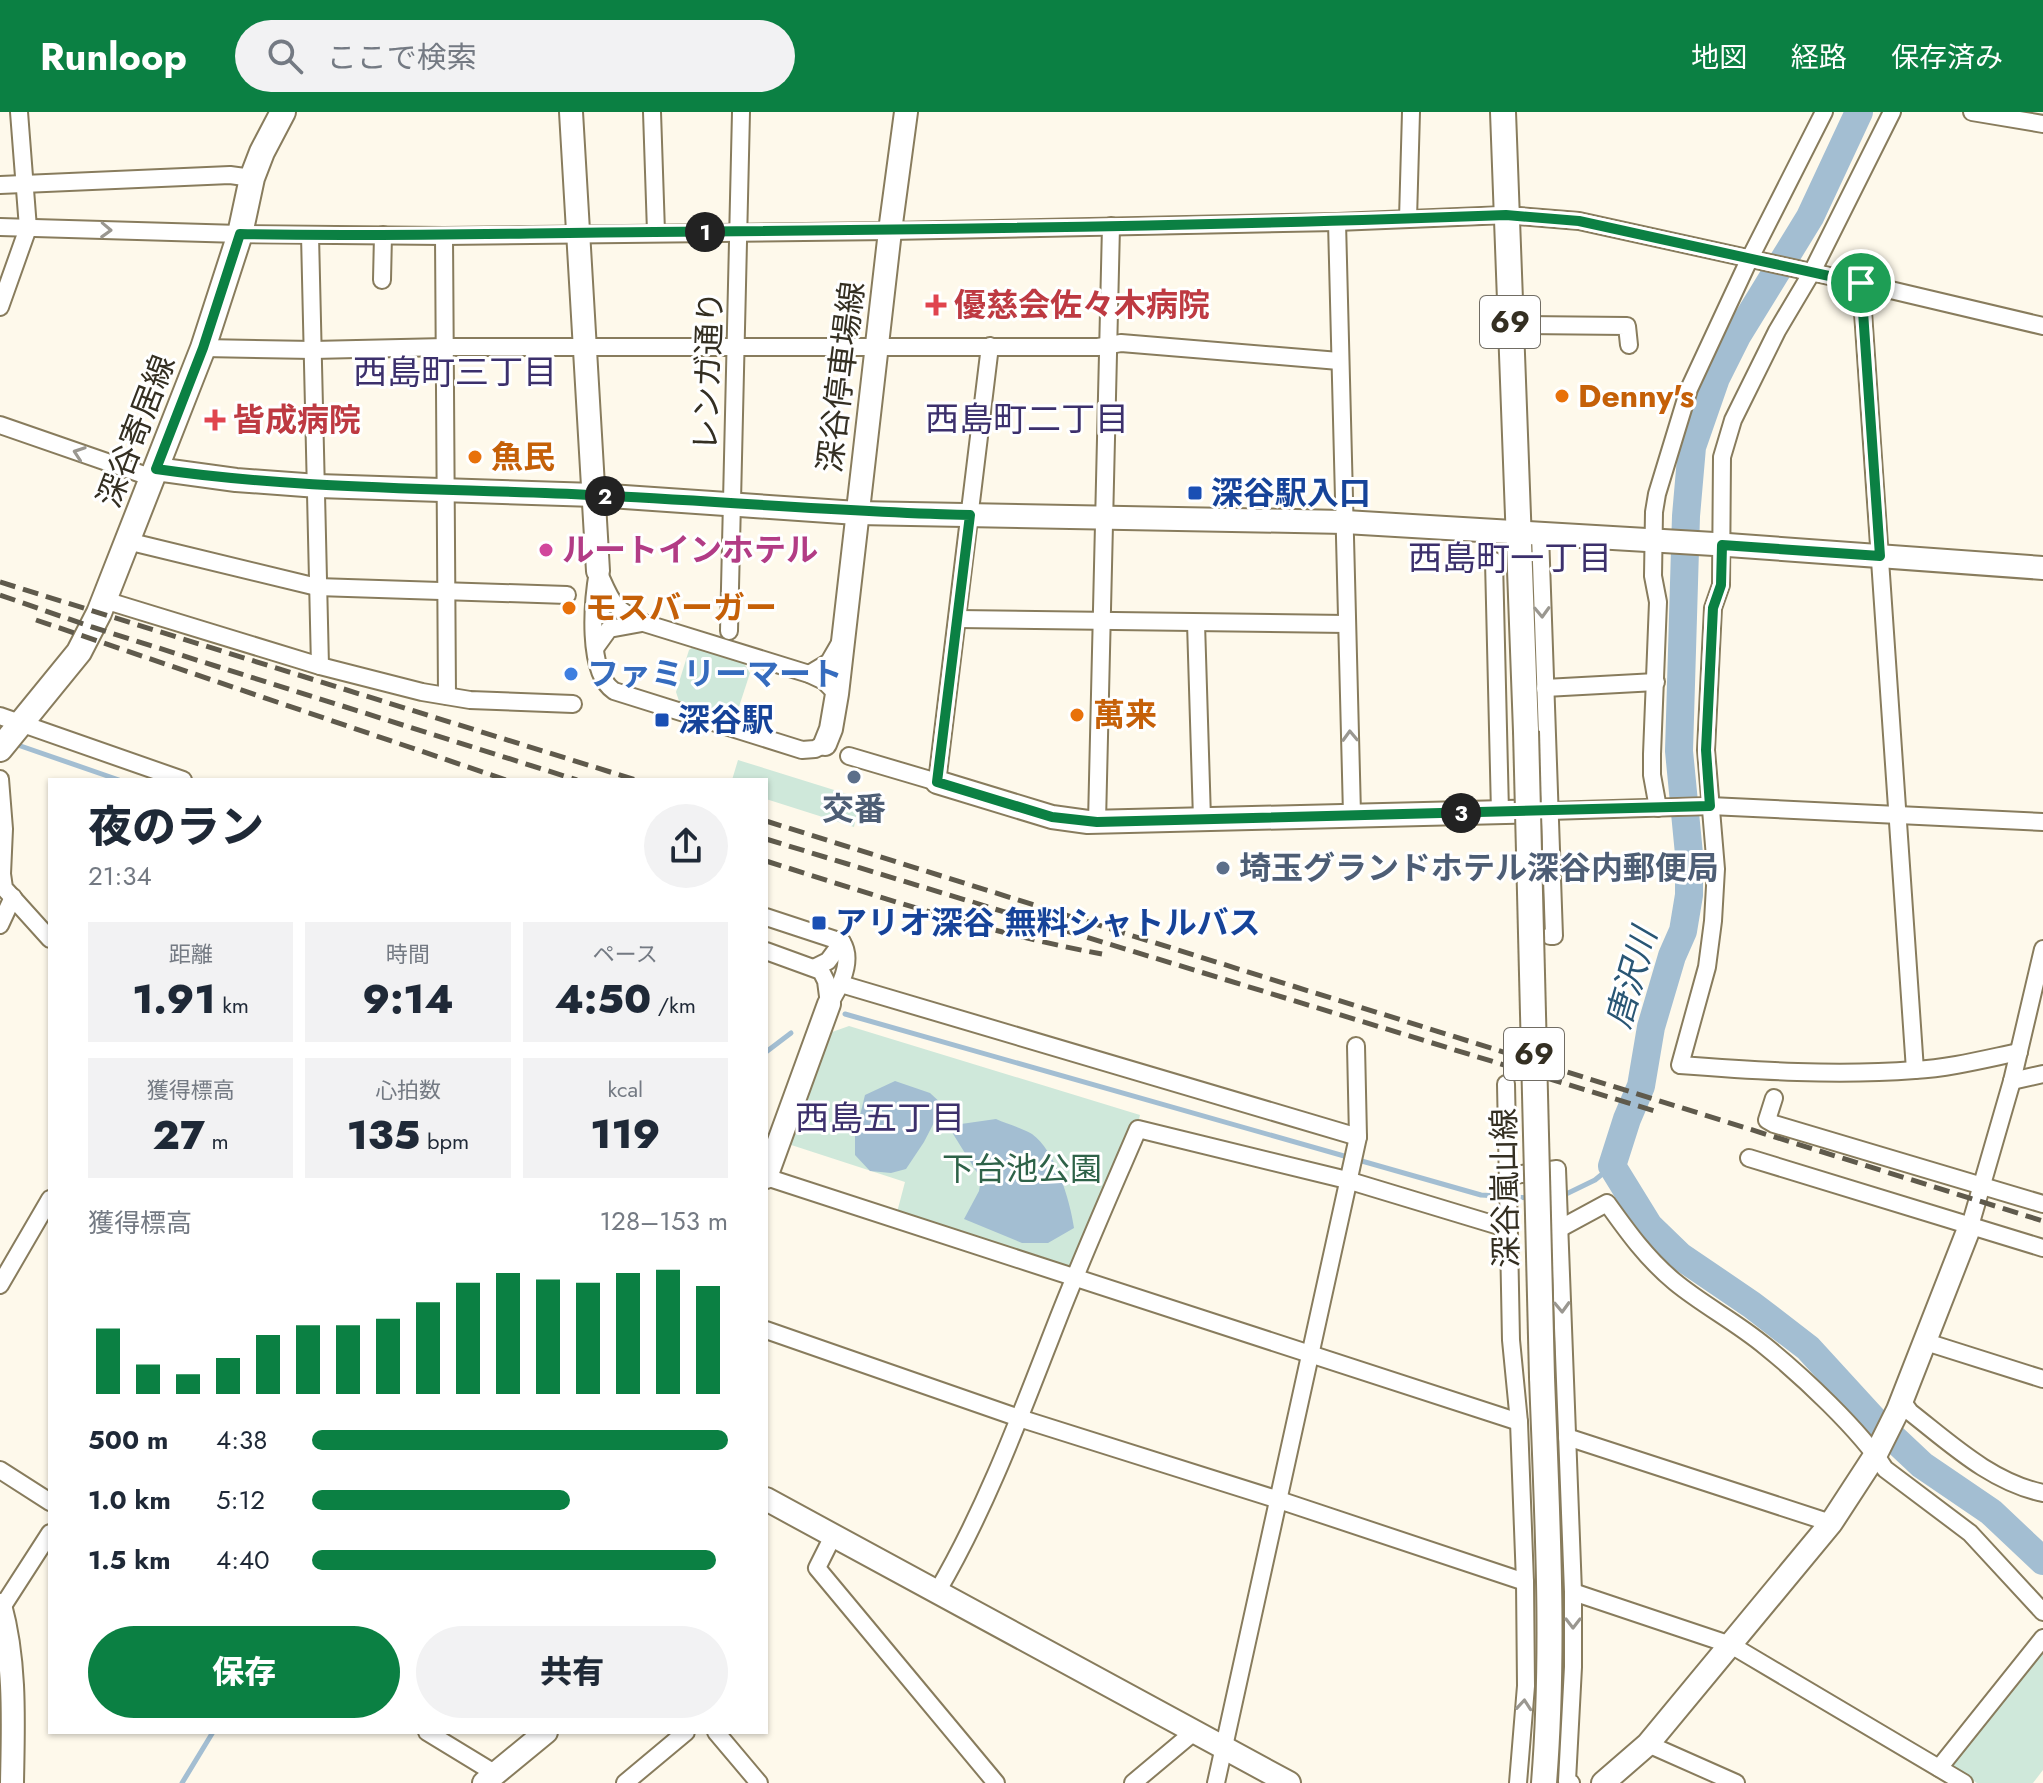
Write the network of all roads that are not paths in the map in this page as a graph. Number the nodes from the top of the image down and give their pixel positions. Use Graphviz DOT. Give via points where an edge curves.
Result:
graph roads {
  1 [pos="19,112"];
  2 [pos="283,112"];
  3 [pos="571,112"];
  4 [pos="652,112"];
  5 [pos="741,112"];
  6 [pos="906,112"];
  7 [pos="1411,112"];
  8 [pos="1503,112"];
  9 [pos="1824,112"];
  10 [pos="1892,112"];
  11 [pos="1972,112"];
  12 [pos="2043,124"];
  13 [pos="252,178"];
  14 [pos="25,184"];
  15 [pos="0,185"];
  16 [pos="1506,215"];
  17 [pos="1408,219"];
  18 [pos="1337,222"];
  19 [pos="1111,226"];
  20 [pos="0,227"];
  21 [pos="28,228"];
  22 [pos="890,231"];
  23 [pos="656,232"];
  24 [pos="739,232"];
  25 [pos="578,233"];
  26 [pos="240,234"];
  27 [pos="310,235"];
  28 [pos="383,235"];
  29 [pos="444,236"];
  30 [pos="1752,260"];
  31 [pos="1808,271"];
  32 [pos="382,280"];
  33 [pos="1861,283"];
  34 [pos="0,307"];
  35 [pos="1510,325"];
  36 [pos="2043,326"];
  37 [pos="1110,345"];
  38 [pos="1629,345"];
  39 [pos="877,346"];
  40 [pos="990,346"];
  41 [pos="445,347"];
  42 [pos="737,347"];
  43 [pos="203,348"];
  44 [pos="585,348"];
  45 [pos="313,350"];
  46 [pos="1339,361"];
  47 [pos="0,425"];
  48 [pos="154,474"];
  49 [pos="318,486"];
  50 [pos="446,490"];
  51 [pos="595,495"];
  52 [pos="732,505"];
  53 [pos="857,513"];
  54 [pos="970,515"];
  55 [pos="1105,518"];
  56 [pos="1345,522"];
  57 [pos="1529,533"];
  58 [pos="127,541"];
  59 [pos="1656,541"];
  60 [pos="1718,544"];
  61 [pos="1880,556"];
  62 [pos="1494,561"];
  63 [pos="2043,568"];
  64 [pos="598,571"];
  65 [pos="317,587"];
  66 [pos="446,592"];
  67 [pos="567,595"];
  68 [pos="114,603"];
  69 [pos="958,619"];
  70 [pos="1101,621"];
  71 [pos="644,623"];
  72 [pos="1196,623"];
  73 [pos="1347,624"];
  74 [pos="729,631"];
  75 [pos="843,638"];
  76 [pos="595,648"];
  77 [pos="320,666"];
  78 [pos="809,674"];
  79 [pos="1656,682"];
  80 [pos="1545,688"];
  81 [pos="837,694"];
  82 [pos="447,696"];
  83 [pos="573,704"];
  84 [pos="12,723"];
  85 [pos="825,744"];
  86 [pos="0,749"];
  87 [pos="849,756"];
  88 [pos="177,778"];
  89 [pos="0,779"];
  90 [pos="937,782"];
  91 [pos="1706,806"];
  92 [pos="1662,808"];
  93 [pos="1549,811"];
  94 [pos="1500,812"];
  95 [pos="1898,813"];
  96 [pos="1352,814"];
  97 [pos="1202,819"];
  98 [pos="1097,822"];
  99 [pos="2043,822"];
  100 [pos="13,897"];
  101 [pos="768,918"];
  102 [pos="0,925"];
  103 [pos="1550,936"];
  104 [pos="48,937"];
  105 [pos="842,942"];
  106 [pos="2043,949"];
  107 [pos="768,952"];
  108 [pos="816,967"];
  109 [pos="834,992"];
  110 [pos="1356,1046"];
  111 [pos="2019,1052"];
  112 [pos="1915,1070"];
  113 [pos="2043,1074"];
  114 [pos="2012,1081"];
  115 [pos="1506,1084"];
  116 [pos="1774,1098"];
  117 [pos="1358,1139"];
  118 [pos="1749,1158"];
  119 [pos="768,1172"];
  120 [pos="1508,1176"];
  121 [pos="768,1178"];
  122 [pos="1347,1180"];
  123 [pos="1983,1187"];
  124 [pos="48,1202"];
  125 [pos="2043,1204"];
  126 [pos="1970,1226"];
  127 [pos="1509,1229"];
  128 [pos="1559,1229"];
  129 [pos="2043,1248"];
  130 [pos="1074,1279"];
  131 [pos="0,1285"];
  132 [pos="768,1331"];
  133 [pos="1511,1340"];
  134 [pos="1926,1342"];
  135 [pos="1563,1350"];
  136 [pos="1309,1355"];
  137 [pos="2043,1379"];
  138 [pos="1900,1406"];
  139 [pos="1019,1418"];
  140 [pos="1519,1422"];
  141 [pos="1567,1437"];
  142 [pos="1878,1450"];
  143 [pos="0,1470"];
  144 [pos="2043,1493"];
  145 [pos="768,1500"];
  146 [pos="1279,1500"];
  147 [pos="48,1501"];
  148 [pos="1831,1523"];
  149 [pos="48,1536"];
  150 [pos="833,1536"];
  151 [pos="1525,1582"];
  152 [pos="937,1592"];
  153 [pos="1573,1592"];
  154 [pos="1,1607"];
  155 [pos="2043,1612"];
  156 [pos="2043,1638"];
  157 [pos="1731,1645"];
  158 [pos="1195,1731"];
  159 [pos="430,1734"];
  160 [pos="684,1734"];
  161 [pos="718,1734"];
  162 [pos="524,1741"];
  163 [pos="1648,1744"];
  164 [pos="1225,1748"];
  165 [pos="1939,1768"];
  166 [pos="490,1778"];
  167 [pos="12,1783"];
  168 [pos="625,1783"];
  169 [pos="759,1783"];
  170 [pos="996,1783"];
  171 [pos="1133,1783"];
  172 [pos="1216,1783"];
  173 [pos="1289,1783"];
  174 [pos="1518,1783"];
  175 [pos="1544,1783"];
  176 [pos="1571,1783"];
  177 [pos="1603,1783"];
  178 [pos="1736,1783"];
  179 [pos="1964,1783"];
  1 -- 14 [label="street"];
  2 -- 13 [label="main road, 深谷寄居線"];
  3 -- 25 [label="street"];
  4 -- 23 [label="street"];
  5 -- 24 [label="street, レンガ通り"];
  6 -- 22 [label="street, 深谷停車場線"];
  7 -- 17 [label="street"];
  8 -- 16 [label="main road, 深谷嵐山線 / 69"];
  9 -- 30 [label="street"];
  10 -- 31 [label="street"];
  11 -- 12 [label="street"];
  13 -- 14 [label="street"];
  13 -- 26 [label="main road, 深谷寄居線"];
  14 -- 15 [label="street"];
  14 -- 21 [label="street"];
  16 -- 17 [label="street"];
  16 -- 30 [label="street" via="1579,221"];
  16 -- 35 [label="main road, 深谷嵐山線 / 69"];
  17 -- 18 [label="street"];
  18 -- 19 [label="street"];
  18 -- 46 [label="street"];
  19 -- 22 [label="street"];
  19 -- 37 [label="street"];
  20 -- 21 [label="street"];
  21 -- 26 [label="street, one-way"];
  21 -- 34 [label="street"];
  22 -- 24 [label="street"];
  22 -- 39 [label="street, 深谷停車場線"];
  23 -- 24 [label="street"];
  23 -- 25 [label="street"];
  24 -- 42 [label="street, レンガ通り"];
  25 -- 29 [label="street"];
  25 -- 44 [label="street"];
  26 -- 27 [label="street"];
  26 -- 43 [label="main road, 深谷寄居線"];
  27 -- 28 [label="street"];
  27 -- 45 [label="street"];
  28 -- 29 [label="street"];
  28 -- 32 [label="street"];
  29 -- 41 [label="street"];
  30 -- 31 [label="street"];
  30 -- 59 [label="street" via="1677,421 1657,494"];
  31 -- 33 [label="street"];
  31 -- 60 [label="street" via="1733,420 1720,471"];
  33 -- 36 [label="street"];
  33 -- 61 [label="street"];
  35 -- 38 [label="street" via="1627,326"];
  35 -- 57 [label="main road, 深谷嵐山線 / 69"];
  37 -- 40 [label="street"];
  37 -- 46 [label="street"];
  37 -- 55 [label="street"];
  39 -- 40 [label="street"];
  39 -- 42 [label="street"];
  39 -- 53 [label="street, 深谷停車場線"];
  40 -- 54 [label="street"];
  41 -- 44 [label="street"];
  41 -- 45 [label="street"];
  41 -- 50 [label="street"];
  42 -- 44 [label="street"];
  42 -- 52 [label="street, レンガ通り"];
  43 -- 45 [label="street"];
  43 -- 48 [label="main road, 深谷寄居線"];
  44 -- 51 [label="street"];
  45 -- 49 [label="street"];
  46 -- 56 [label="street"];
  48 -- 47 [label="street, one-way"];
  48 -- 49 [label="street"];
  48 -- 58 [label="main road, 深谷寄居線"];
  49 -- 50 [label="street"];
  49 -- 65 [label="street"];
  50 -- 51 [label="street"];
  50 -- 66 [label="street"];
  51 -- 52 [label="street"];
  51 -- 64 [label="street"];
  52 -- 53 [label="street"];
  52 -- 74 [label="street, レンガ通り"];
  53 -- 54 [label="street"];
  53 -- 75 [label="street, 深谷停車場線"];
  54 -- 55 [label="street"];
  54 -- 69 [label="street"];
  55 -- 56 [label="street"];
  55 -- 70 [label="street"];
  56 -- 57 [label="street"];
  56 -- 73 [label="street"];
  57 -- 59 [label="street"];
  57 -- 80 [label="street, one-way"];
  57 -- 175 [label="main road, 深谷嵐山線 / 69, bridge" via="1526,731 1549,1586"];
  58 -- 65 [label="street"];
  58 -- 84 [label="main road, 深谷寄居線" via="84,643"];
  59 -- 60 [label="street"];
  59 -- 79 [label="street"];
  60 -- 61 [label="street"];
  60 -- 91 [label="street" via="1721,585 1713,608"];
  61 -- 63 [label="street"];
  61 -- 95 [label="street"];
  62 -- 94 [label="street"];
  64 -- 71 [label="street" via="616,607"];
  64 -- 76 [label="street" via="593,596"];
  65 -- 66 [label="street"];
  65 -- 77 [label="street"];
  66 -- 67 [label="street"];
  66 -- 82 [label="street"];
  68 -- 77 [label="street"];
  69 -- 70 [label="street"];
  69 -- 90 [label="street"];
  70 -- 72 [label="street"];
  70 -- 98 [label="street"];
  71 -- 76 [label="street" via="614,627"];
  71 -- 78 [label="street"];
  72 -- 73 [label="street"];
  72 -- 97 [label="street"];
  96 -- 73 [label="street, one-way"];
  75 -- 78 [label="street" via="829,662"];
  75 -- 81 [label="street, 深谷停車場線"];
  76 -- 85 [label="street" via="602,678 614,691 802,750"];
  77 -- 82 [label="street"];
  78 -- 81 [label="street"];
  79 -- 80 [label="street"];
  79 -- 92 [label="street" via="1652,775"];
  80 -- 93 [label="street"];
  81 -- 85 [label="street, 深谷停車場線"];
  82 -- 83 [label="street"];
  84 -- 86 [label="main road, 深谷寄居線"];
  84 -- 88 [label="street"];
  87 -- 90 [label="street"];
  89 -- 100 [label="street" via="2,874 4,888"];
  90 -- 98 [label="street" via="1052,817"];
  91 -- 92 [label="street"];
  91 -- 95 [label="street"];
  91 -- 112 [label="street" via="1716,869 1713,921 1707,967 1680,1065 1782,1073"];
  92 -- 93 [label="street"];
  93 -- 94 [label="street"];
  93 -- 103 [label="street"];
  94 -- 96 [label="street"];
  95 -- 99 [label="street"];
  95 -- 112 [label="street"];
  96 -- 97 [label="street"];
  97 -- 98 [label="street"];
  100 -- 102 [label="street"];
  100 -- 104 [label="street"];
  101 -- 105 [label="street"];
  105 -- 108 [label="street"];
  105 -- 109 [label="street" via="847,957"];
  106 -- 111 [label="street"];
  107 -- 108 [label="street"];
  108 -- 109 [label="street"];
  109 -- 117 [label="street"];
  109 -- 119 [label="street"];
  110 -- 117 [label="street"];
  111 -- 112 [label="street"];
  111 -- 114 [label="street"];
  113 -- 114 [label="street"];
  114 -- 123 [label="street"];
  115 -- 120 [label="street"];
  116 -- 123 [label="street" via="1767,1120 1774,1124"];
  117 -- 122 [label="street"];
  118 -- 126 [label="street"];
  120 -- 127 [label="street"];
  120 -- 128 [label="street" via="1557,1169"];
  121 -- 130 [label="street"];
  122 -- 127 [label="street"];
  122 -- 130 [label="street" via="1138,1129"];
  122 -- 136 [label="street"];
  123 -- 125 [label="street"];
  123 -- 126 [label="street"];
  124 -- 131 [label="street"];
  126 -- 129 [label="street"];
  126 -- 134 [label="street"];
  127 -- 133 [label="street"];
  128 -- 135 [label="street, one-way"];
  128 -- 142 [label="street" via="1607,1203 1638,1247 1674,1281 1764,1345"];
  130 -- 136 [label="street"];
  130 -- 139 [label="street"];
  132 -- 139 [label="street"];
  133 -- 135 [label="street"];
  133 -- 140 [label="street"];
  134 -- 137 [label="street"];
  134 -- 138 [label="street"];
  135 -- 141 [label="street"];
  136 -- 140 [label="street"];
  136 -- 146 [label="street"];
  138 -- 142 [label="street"];
  138 -- 144 [label="street" via="1981,1467"];
  139 -- 146 [label="street"];
  139 -- 152 [label="street"];
  140 -- 151 [label="street"];
  141 -- 148 [label="street"];
  141 -- 153 [label="street"];
  142 -- 148 [label="street"];
  142 -- 155 [label="street" via="1885,1469 1970,1533"];
  143 -- 147 [label="street"];
  145 -- 150 [label="street"];
  146 -- 151 [label="street"];
  146 -- 164 [label="street"];
  148 -- 157 [label="street"];
  149 -- 154 [label="street"];
  150 -- 152 [label="street"];
  150 -- 170 [label="street" via="817,1568"];
  174 -- 151 [label="street, one-way" via="1526,1686"];
  152 -- 158 [label="street"];
  153 -- 157 [label="street"];
  153 -- 176 [label="street, one-way" via="1567,1781"];
  154 -- 167 [label="street" via="13,1700"];
  156 -- 165 [label="street"];
  157 -- 163 [label="street"];
  157 -- 165 [label="street"];
  158 -- 164 [label="street"];
  158 -- 171 [label="street"];
  159 -- 166 [label="street"];
  160 -- 168 [label="street"];
  161 -- 169 [label="street"];
  162 -- 166 [label="street"];
  163 -- 177 [label="street"];
  163 -- 178 [label="street"];
  164 -- 172 [label="street"];
  164 -- 173 [label="street"];
  165 -- 179 [label="street"];
}
